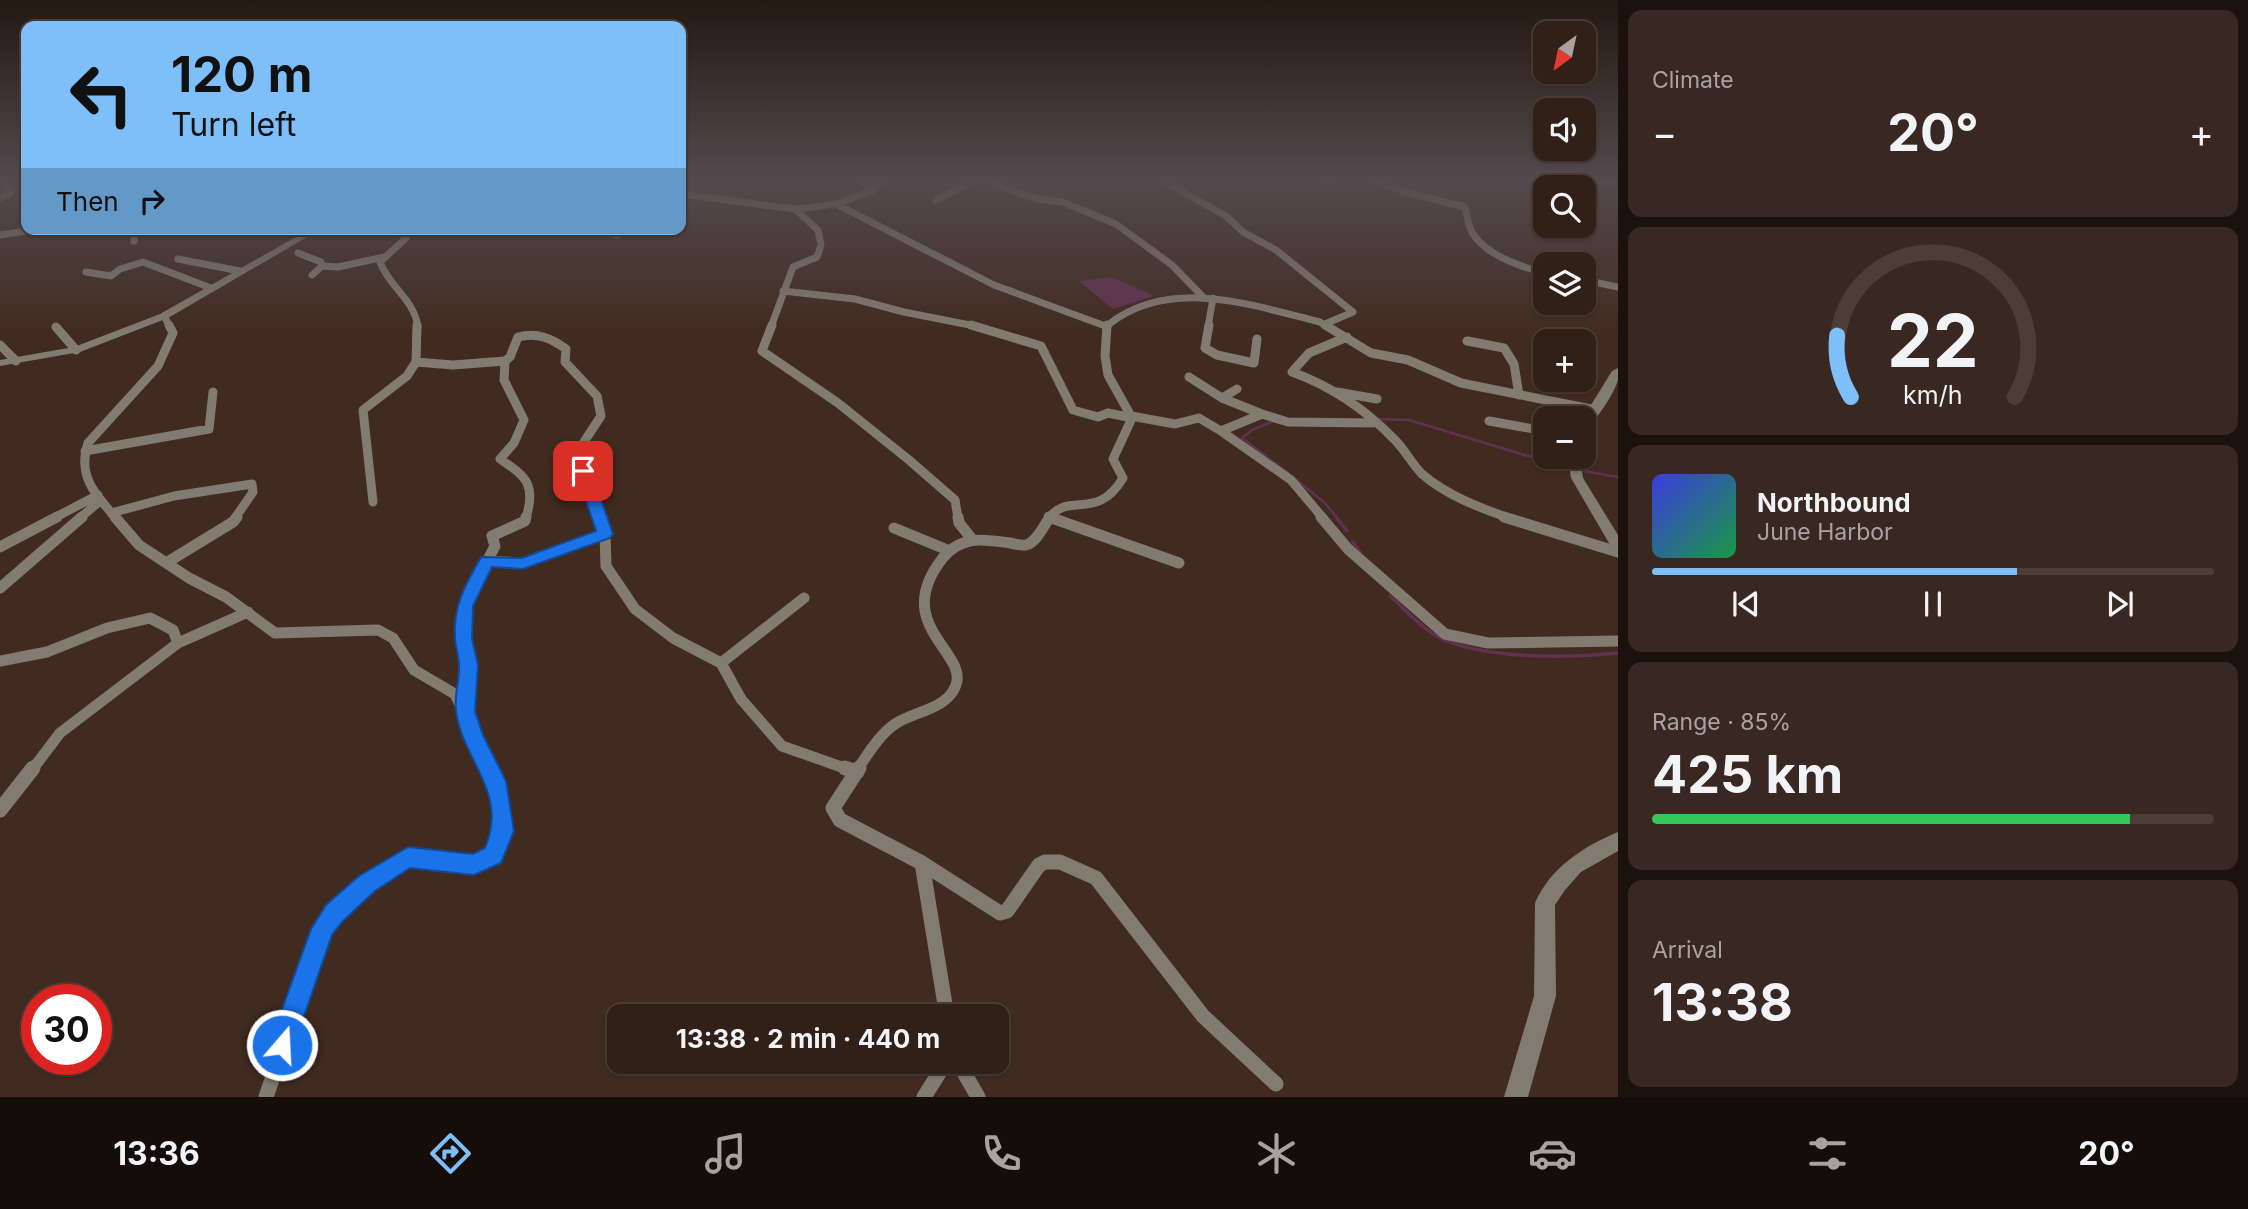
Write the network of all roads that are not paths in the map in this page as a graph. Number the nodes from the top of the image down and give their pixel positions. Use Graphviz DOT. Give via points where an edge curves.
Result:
graph roads {
  1 [pos="818,230"];
  2 [pos="887,230"];
  3 [pos="1124,230"];
  4 [pos="1241,230"];
  5 [pos="1471,230"];
  6 [pos="21,232"];
  7 [pos="0,235"];
  8 [pos="135,235"];
  9 [pos="306,235"];
  10 [pos="403,235"];
  11 [pos="134,242"];
  12 [pos="298,253"];
  13 [pos="387,256"];
  14 [pos="178,259"];
  15 [pos="322,266"];
  16 [pos="1533,270"];
  17 [pos="240,271"];
  18 [pos="86,272"];
  19 [pos="312,275"];
  20 [pos="1596,282"];
  21 [pos="1618,287"];
  22 [pos="211,288"];
  23 [pos="783,291"];
  24 [pos="1209,298"];
  25 [pos="163,316"];
  26 [pos="1325,324"];
  27 [pos="1108,325"];
  28 [pos="56,327"];
  29 [pos="1347,337"];
  30 [pos="1257,339"];
  31 [pos="1466,341"];
  32 [pos="0,345"];
  33 [pos="76,350"];
  34 [pos="16,361"];
  35 [pos="505,361"];
  36 [pos="416,362"];
  37 [pos="0,363"];
  38 [pos="1618,371"];
  39 [pos="1189,377"];
  40 [pos="1615,385"];
  41 [pos="1237,389"];
  42 [pos="214,391"];
  43 [pos="1335,391"];
  44 [pos="1519,395"];
  45 [pos="1222,398"];
  46 [pos="1377,399"];
  47 [pos="1575,406"];
  48 [pos="1596,410"];
  49 [pos="1262,414"];
  50 [pos="1131,417"];
  51 [pos="1371,420"];
  52 [pos="1489,421"];
  53 [pos="1533,427"];
  54 [pos="1221,430"];
  55 [pos="85,451"];
  56 [pos="1576,469"];
  57 [pos="99,498"];
  58 [pos="373,502"];
  59 [pos="111,513"];
  60 [pos="1049,517"];
  61 [pos="894,528"];
  62 [pos="605,534"];
  63 [pos="972,539"];
  64 [pos="0,547"];
  65 [pos="1618,549"];
  66 [pos="950,551"];
  67 [pos="487,561"];
  68 [pos="166,563"];
  69 [pos="1180,563"];
  70 [pos="0,588"];
  71 [pos="804,598"];
  72 [pos="248,612"];
  73 [pos="1618,641"];
  74 [pos="178,643"];
  75 [pos="0,661"];
  76 [pos="721,663"];
  77 [pos="465,711"];
  78 [pos="857,772"];
  79 [pos="0,810"];
  80 [pos="1618,841"];
  81 [pos="922,863"];
  82 [pos="945,1004"];
  83 [pos="938,1074"];
  84 [pos="965,1074"];
  85 [pos="1276,1084"];
  86 [pos="267,1097"];
  87 [pos="924,1097"];
  88 [pos="978,1097"];
  89 [pos="1516,1097"];
  1 -- 23 [label="street" via="821,245 817,257 793,267"];
  2 -- 27 [label="street" via="994,285"];
  3 -- 24 [label="street"];
  4 -- 26 [label="street" via="1276,250 1353,312"];
  5 -- 16 [label="street" via="1478,240"];
  6 -- 7 [label="street"];
  8 -- 11 [label="street"];
  9 -- 17 [label="street"];
  10 -- 13 [label="street" via="406,238"];
  12 -- 15 [label="street"];
  13 -- 15 [label="street"];
  13 -- 36 [label="street" via="380,262 386,282 412,304 421,343"];
  14 -- 17 [label="street"];
  15 -- 19 [label="street"];
  17 -- 22 [label="street"];
  18 -- 22 [label="street" via="111,276 143,261"];
  20 -- 21 [label="street"];
  22 -- 25 [label="street"];
  23 -- 50 [label="street" via="855,299 983,327 1041,346 1073,410 1098,417 1108,413"];
  23 -- 63 [label="street" via="762,351 843,407 955,500 959,523"];
  24 -- 26 [label="street"];
  24 -- 27 [label="street" via="1156,301 1127,310"];
  24 -- 30 [label="street" via="1205,348 1254,363"];
  25 -- 33 [label="street"];
  25 -- 55 [label="street" via="173,333 158,366 107,420"];
  26 -- 29 [label="street"];
  27 -- 50 [label="street" via="1106,376"];
  28 -- 33 [label="street"];
  29 -- 43 [label="street" via="1314,348 1292,372"];
  29 -- 44 [label="street" via="1380,356 1408,360 1461,383"];
  31 -- 44 [label="street" via="1504,348 1514,364"];
  32 -- 34 [label="street"];
  33 -- 34 [label="street"];
  34 -- 37 [label="street"];
  35 -- 36 [label="street"];
  35 -- 62 [label="street" via="519,337 541,334 566,349 565,362 597,396 601,416 578,451"];
  35 -- 67 [label="street" via="504,380 524,420 514,443 500,459 525,475 533,499 526,521 492,536 495,546"];
  36 -- 58 [label="street" via="407,376 363,410"];
  38 -- 40 [label="street"];
  39 -- 45 [label="street"];
  40 -- 48 [label="street"];
  41 -- 45 [label="street"];
  42 -- 55 [label="street" via="209,429"];
  43 -- 46 [label="street"];
  43 -- 51 [label="street"];
  44 -- 47 [label="street"];
  45 -- 49 [label="street"];
  49 -- 51 [label="street" via="1281,421 1338,424"];
  49 -- 54 [label="street"];
  50 -- 54 [label="street" via="1175,424 1199,418"];
  50 -- 60 [label="street" via="1113,459 1123,478 1117,489 1106,501 1062,507"];
  51 -- 65 [label="street" via="1426,477 1464,501 1557,535"];
  52 -- 53 [label="street"];
  54 -- 73 [label="street" via="1291,480 1348,549 1445,634 1488,643"];
  55 -- 57 [label="street" via="84,473"];
  56 -- 65 [label="street"];
  57 -- 59 [label="street"];
  57 -- 64 [label="street"];
  57 -- 70 [label="street"];
  59 -- 68 [label="street" via="139,545"];
  59 -- 68 [label="street" via="174,496 252,484 253,492 233,522"];
  60 -- 63 [label="street" via="1034,541 1026,545"];
  60 -- 69 [label="street"];
  61 -- 66 [label="street"];
  62 -- 67 [label="street" via="523,563"];
  62 -- 76 [label="street" via="606,566 635,609 673,638"];
  63 -- 66 [label="street"];
  66 -- 78 [label="street" via="933,572 926,608 928,628 955,662 955,689 941,702 894,723"];
  67 -- 77 [label="street" via="464,606 463,639 469,665"];
  68 -- 72 [label="street"];
  71 -- 76 [label="street"];
  72 -- 74 [label="street"];
  72 -- 77 [label="street" via="275,633 378,630 393,639 414,670 455,694"];
  74 -- 75 [label="street" via="173,630 150,618 107,628 47,652"];
  74 -- 79 [label="street" via="60,733"];
  76 -- 78 [label="street" via="741,699 782,746"];
  77 -- 86 [label="street" via="496,781 503,831 493,855 474,864 408,857 367,884 334,914 323,929"];
  78 -- 81 [label="street" via="833,808 835,815"];
  80 -- 89 [label="street" via="1574,866 1545,903 1545,996"];
  81 -- 82 [label="street"];
  81 -- 85 [label="street" via="1000,913 1007,911 1040,864 1050,860 1085,871 1096,878 1203,1016"];
  83 -- 87 [label="street"];
  84 -- 88 [label="street"];
}
